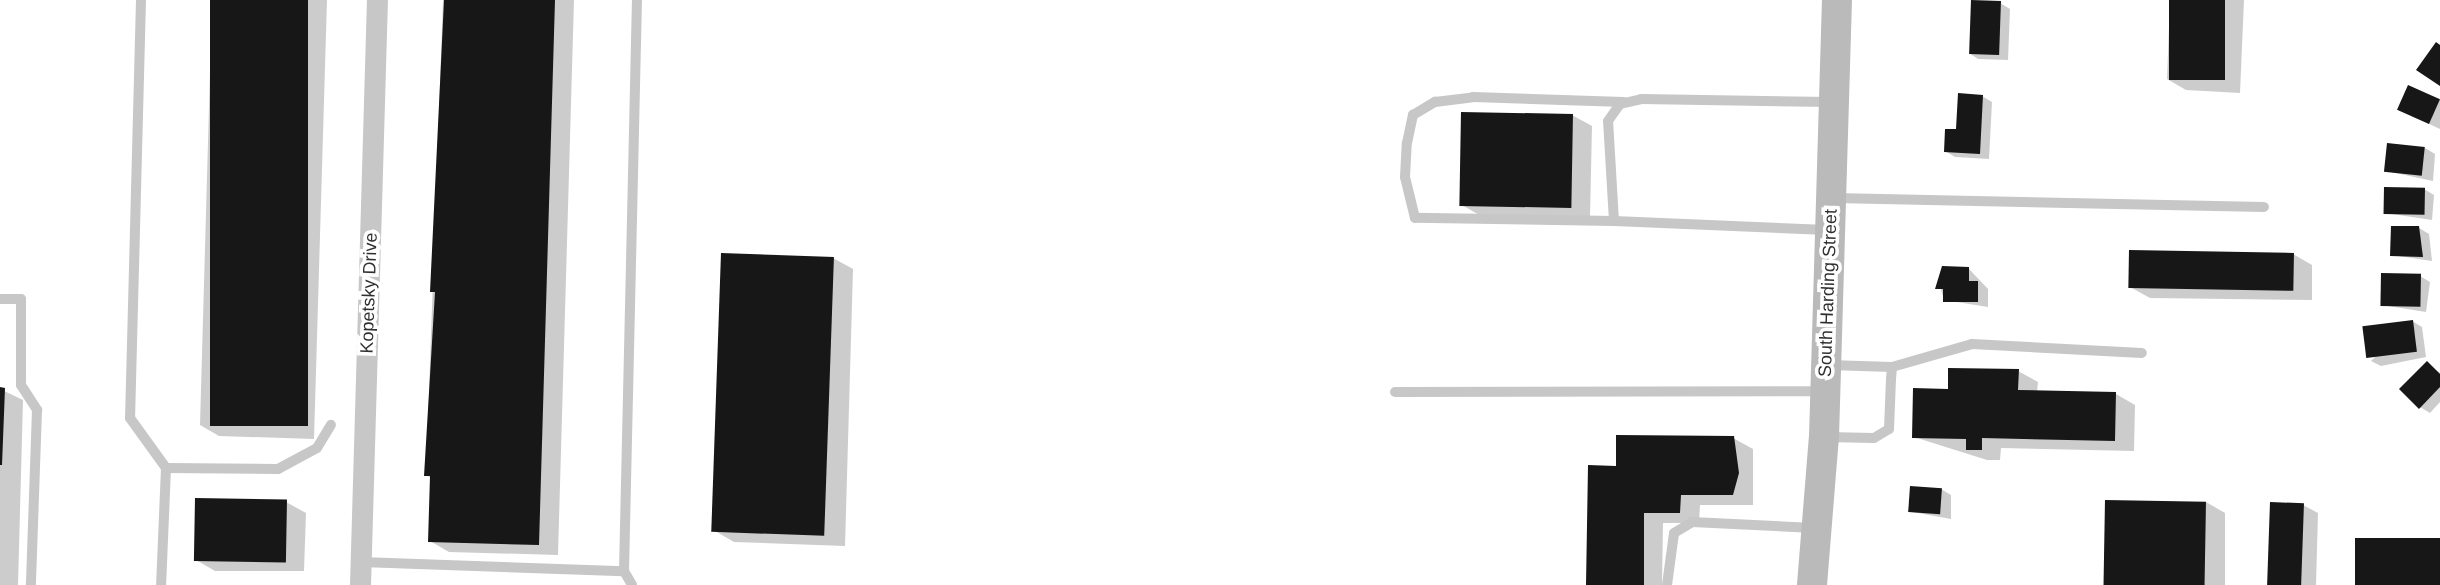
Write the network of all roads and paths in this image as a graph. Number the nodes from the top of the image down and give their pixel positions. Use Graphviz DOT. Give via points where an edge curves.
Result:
graph roads {
  1 [pos="141,0"];
  2 [pos="377,0"];
  3 [pos="637,0"];
  4 [pos="1837,0"];
  5 [pos="1627,102"];
  6 [pos="1834,103"];
  7 [pos="1831,198"];
  8 [pos="2264,207"];
  9 [pos="1614,221"];
  10 [pos="1830,230"];
  11 [pos="0,299"];
  12 [pos="2142,353"];
  13 [pos="1892,367"];
  14 [pos="1826,378"];
  15 [pos="1395,392"];
  16 [pos="331,425"];
  17 [pos="1824,437"];
  18 [pos="166,468"];
  19 [pos="1814,528"];
  20 [pos="361,562"];
  21 [pos="624,571"];
  22 [pos="31,585"];
  23 [pos="161,585"];
  24 [pos="360,585"];
  25 [pos="632,585"];
  26 [pos="1667,585"];
  27 [pos="1812,585"];
  1 -- 18 [label="lane" via="130,418"];
  2 -- 20 [label="street, Kopetsky Drive"];
  3 -- 21 [label="lane"];
  4 -- 6 [label="street, South Harding Street"];
  5 -- 6 [label="lane"];
  5 -- 9 [label="lane" via="1608,121"];
  5 -- 9 [label="lane" via="1473,97 1435,102 1413,115 1407,144 1405,177 1415,218"];
  6 -- 7 [label="street, South Harding Street"];
  7 -- 8 [label="lane"];
  7 -- 10 [label="street, South Harding Street"];
  9 -- 10 [label="lane"];
  10 -- 14 [label="street, South Harding Street"];
  11 -- 22 [label="lane" via="21,299 21,385 37,410"];
  12 -- 13 [label="lane" via="1972,344"];
  13 -- 14 [label="lane"];
  13 -- 17 [label="lane" via="1889,429 1874,438"];
  14 -- 15 [label="lane"];
  14 -- 17 [label="street, South Harding Street"];
  16 -- 18 [label="lane" via="317,448 278,469"];
  17 -- 19 [label="street, South Harding Street"];
  18 -- 23 [label="lane"];
  19 -- 26 [label="lane" via="1692,522 1674,533"];
  19 -- 27 [label="street, South Harding Street"];
  20 -- 21 [label="lane"];
  20 -- 24 [label="street, Kopetsky Drive"];
  21 -- 25 [label="lane"];
}
